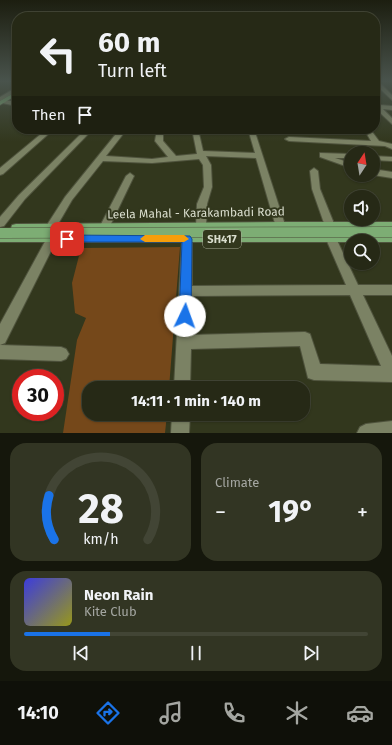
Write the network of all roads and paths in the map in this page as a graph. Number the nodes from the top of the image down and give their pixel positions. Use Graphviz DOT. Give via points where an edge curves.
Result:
graph roads {
  1 [pos="2,101"];
  2 [pos="12,103"];
  3 [pos="380,106"];
  4 [pos="392,108"];
  5 [pos="380,110"];
  6 [pos="392,122"];
  7 [pos="45,134"];
  8 [pos="85,134"];
  9 [pos="120,134"];
  10 [pos="160,134"];
  11 [pos="195,134"];
  12 [pos="253,134"];
  13 [pos="370,134"];
  14 [pos="290,139"];
  15 [pos="377,144"];
  16 [pos="392,148"];
  17 [pos="201,155"];
  18 [pos="260,156"];
  19 [pos="344,156"];
  20 [pos="100,158"];
  21 [pos="172,158"];
  22 [pos="380,158"];
  23 [pos="392,159"];
  24 [pos="344,163"];
  25 [pos="314,171"];
  26 [pos="0,172"];
  27 [pos="380,173"];
  28 [pos="392,175"];
  29 [pos="130,176"];
  30 [pos="0,224"];
  31 [pos="280,225"];
  32 [pos="201,226"];
  33 [pos="392,226"];
  34 [pos="0,228"];
  35 [pos="104,228"];
  36 [pos="330,232"];
  37 [pos="392,232"];
  38 [pos="0,233"];
  39 [pos="51,233"];
  40 [pos="0,238"];
  41 [pos="392,238"];
  42 [pos="187,239"];
  43 [pos="285,239"];
  44 [pos="354,290"];
  45 [pos="392,290"];
  46 [pos="186,291"];
  47 [pos="0,338"];
  48 [pos="184,342"];
  49 [pos="0,352"];
  50 [pos="61,354"];
  51 [pos="392,374"];
  52 [pos="182,381"];
  53 [pos="181,421"];
  54 [pos="392,430"];
  55 [pos="180,433"];
  56 [pos="366,433"];
  1 -- 2 [label="street"];
  3 -- 4 [label="street"];
  5 -- 6 [label="street"];
  7 -- 26 [label="street"];
  8 -- 30 [label="street" via="22,197"];
  9 -- 20 [label="street"];
  10 -- 21 [label="street" via="159,141"];
  11 -- 17 [label="street"];
  12 -- 18 [label="street"];
  13 -- 15 [label="street"];
  14 -- 15 [label="street"];
  15 -- 16 [label="street" via="388,144"];
  17 -- 18 [label="street"];
  17 -- 21 [label="street"];
  17 -- 32 [label="street" via="207,165 208,187 202,204"];
  18 -- 31 [label="street"];
  19 -- 24 [label="street" via="323,155"];
  20 -- 21 [label="street" via="136,162"];
  20 -- 39 [label="street" via="64,206"];
  22 -- 23 [label="street"];
  25 -- 36 [label="street" via="316,189"];
  27 -- 28 [label="street"];
  29 -- 35 [label="street"];
  31 -- 32 [label="main road, Leela Mahal - Karakambadi Road / SH417"];
  31 -- 36 [label="main road, Leela Mahal - Karakambadi Road / SH417"];
  31 -- 43 [label="street"];
  32 -- 35 [label="main road, Leela Mahal - Karakambadi Road / SH417"];
  33 -- 36 [label="main road, Leela Mahal - Karakambadi Road / SH417"];
  34 -- 39 [label="main road, Leela Mahal - Karakambadi Road / SH417"];
  35 -- 39 [label="main road, Leela Mahal - Karakambadi Road / SH417"];
  36 -- 41 [label="main road, Leela Mahal - Karakambadi Road / SH417"];
  36 -- 43 [label="main road, Leela Mahal - Karakambadi Road / SH417"];
  36 -- 44 [label="street"];
  37 -- 38 [label="main road, bridge"];
  39 -- 40 [label="main road, Leela Mahal - Karakambadi Road / SH417"];
  39 -- 42 [label="main road, Leela Mahal - Karakambadi Road / SH417"];
  39 -- 47 [label="street"];
  42 -- 43 [label="main road, Leela Mahal - Karakambadi Road / SH417"];
  42 -- 46 [label="street"];
  44 -- 45 [label="street"];
  44 -- 46 [label="street"];
  44 -- 51 [label="street"];
  46 -- 48 [label="street"];
  48 -- 51 [label="street" via="305,339 314,372"];
  48 -- 52 [label="street"];
  49 -- 50 [label="street"];
  53 -- 55 [label="street"];
  54 -- 56 [label="street"];
}
